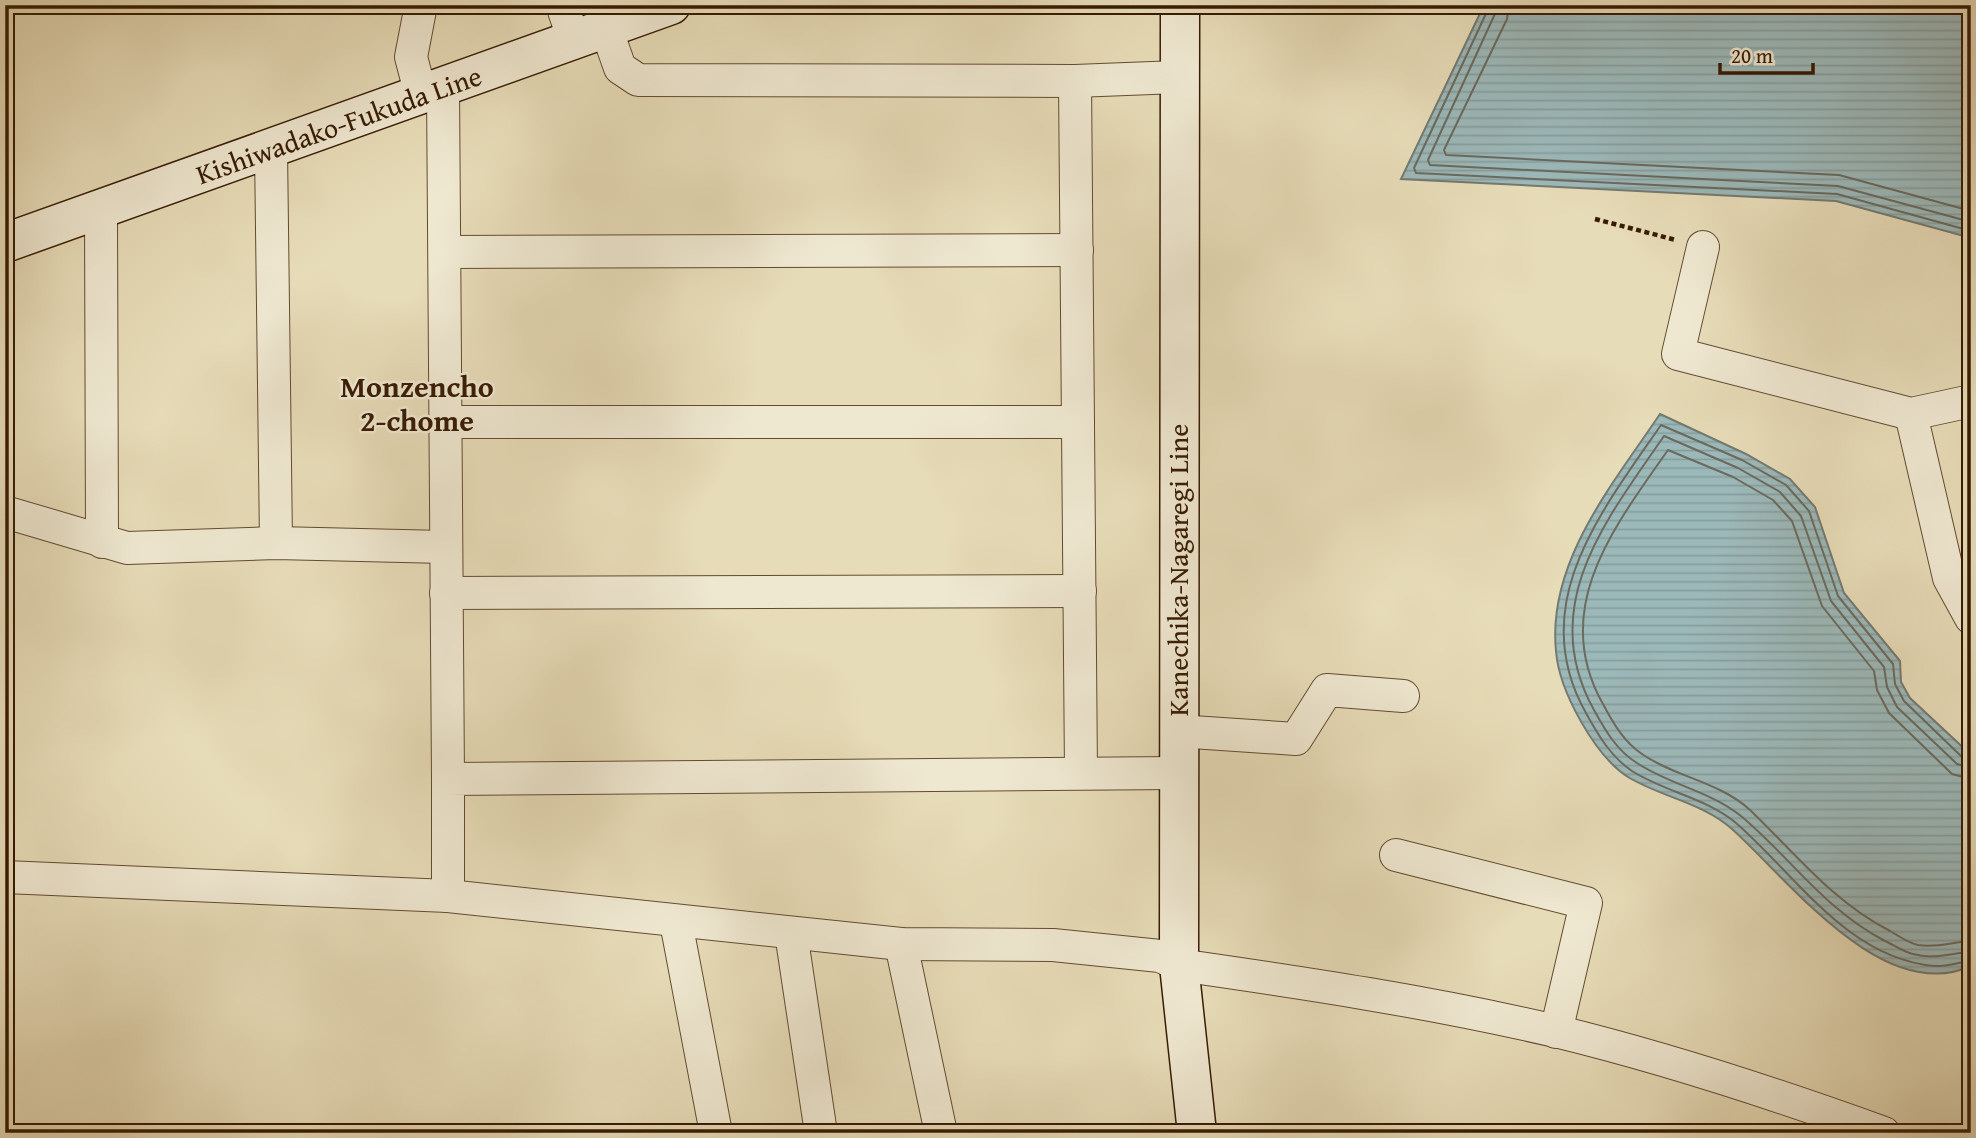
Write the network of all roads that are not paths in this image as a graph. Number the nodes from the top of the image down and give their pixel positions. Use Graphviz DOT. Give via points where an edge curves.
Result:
graph roads {
  1 [pos="421,5"];
  2 [pos="671,5"];
  3 [pos="1180,5"];
  4 [pos="580,24"];
  5 [pos="1178,77"];
  6 [pos="1076,80"];
  7 [pos="432,91"];
  8 [pos="271,149"];
  9 [pos="100,208"];
  10 [pos="5,243"];
  11 [pos="1703,247"];
  12 [pos="1077,250"];
  13 [pos="446,252"];
  14 [pos="1971,401"];
  15 [pos="1911,414"];
  16 [pos="446,422"];
  17 [pos="1078,422"];
  18 [pos="5,512"];
  19 [pos="102,542"];
  20 [pos="276,543"];
  21 [pos="445,547"];
  22 [pos="1080,591"];
  23 [pos="446,593"];
  24 [pos="1971,618"];
  25 [pos="1403,695"];
  26 [pos="1177,731"];
  27 [pos="1081,773"];
  28 [pos="1177,773"];
  29 [pos="448,779"];
  30 [pos="1396,855"];
  31 [pos="5,877"];
  32 [pos="448,896"];
  33 [pos="676,922"];
  34 [pos="791,933"];
  35 [pos="901,944"];
  36 [pos="1179,965"];
  37 [pos="1556,1031"];
  38 [pos="716,1133"];
  39 [pos="821,1133"];
  40 [pos="941,1133"];
  41 [pos="1198,1133"];
  42 [pos="1884,1133"];
  1 -- 7 [label="street" via="411,57"];
  2 -- 4 [label="street, Kishiwadako-Fukuda Line"];
  3 -- 5 [label="street, Kanechika-Nagaregi Line"];
  4 -- 6 [label="street" via="620,68 638,79"];
  4 -- 7 [label="street, Kishiwadako-Fukuda Line"];
  5 -- 6 [label="street"];
  5 -- 26 [label="street, Kanechika-Nagaregi Line"];
  6 -- 12 [label="street"];
  7 -- 8 [label="street, Kishiwadako-Fukuda Line"];
  7 -- 13 [label="street"];
  8 -- 9 [label="street, Kishiwadako-Fukuda Line"];
  8 -- 20 [label="street"];
  9 -- 10 [label="street, Kishiwadako-Fukuda Line"];
  9 -- 19 [label="street"];
  11 -- 15 [label="street" via="1678,354"];
  12 -- 13 [label="street"];
  12 -- 17 [label="street"];
  13 -- 16 [label="street"];
  14 -- 15 [label="street"];
  15 -- 24 [label="street" via="1949,578"];
  16 -- 17 [label="street"];
  16 -- 21 [label="street"];
  17 -- 22 [label="street"];
  18 -- 19 [label="street"];
  19 -- 20 [label="street" via="127,548"];
  20 -- 21 [label="street"];
  21 -- 23 [label="street"];
  22 -- 23 [label="street"];
  22 -- 27 [label="street"];
  23 -- 29 [label="street"];
  25 -- 26 [label="street" via="1327,690 1296,740"];
  26 -- 28 [label="street, Kanechika-Nagaregi Line"];
  27 -- 28 [label="street"];
  27 -- 29 [label="street"];
  28 -- 36 [label="street, Kanechika-Nagaregi Line"];
  29 -- 32 [label="street"];
  30 -- 37 [label="street" via="1586,903"];
  31 -- 32 [label="street"];
  32 -- 33 [label="street"];
  33 -- 34 [label="street"];
  33 -- 38 [label="street"];
  34 -- 35 [label="street"];
  34 -- 39 [label="street"];
  35 -- 36 [label="street" via="1053,945 1160,956"];
  35 -- 40 [label="street"];
  36 -- 37 [label="street" via="1362,992"];
  36 -- 41 [label="street, Kanechika-Nagaregi Line"];
  37 -- 42 [label="street" via="1775,1094"];
}
